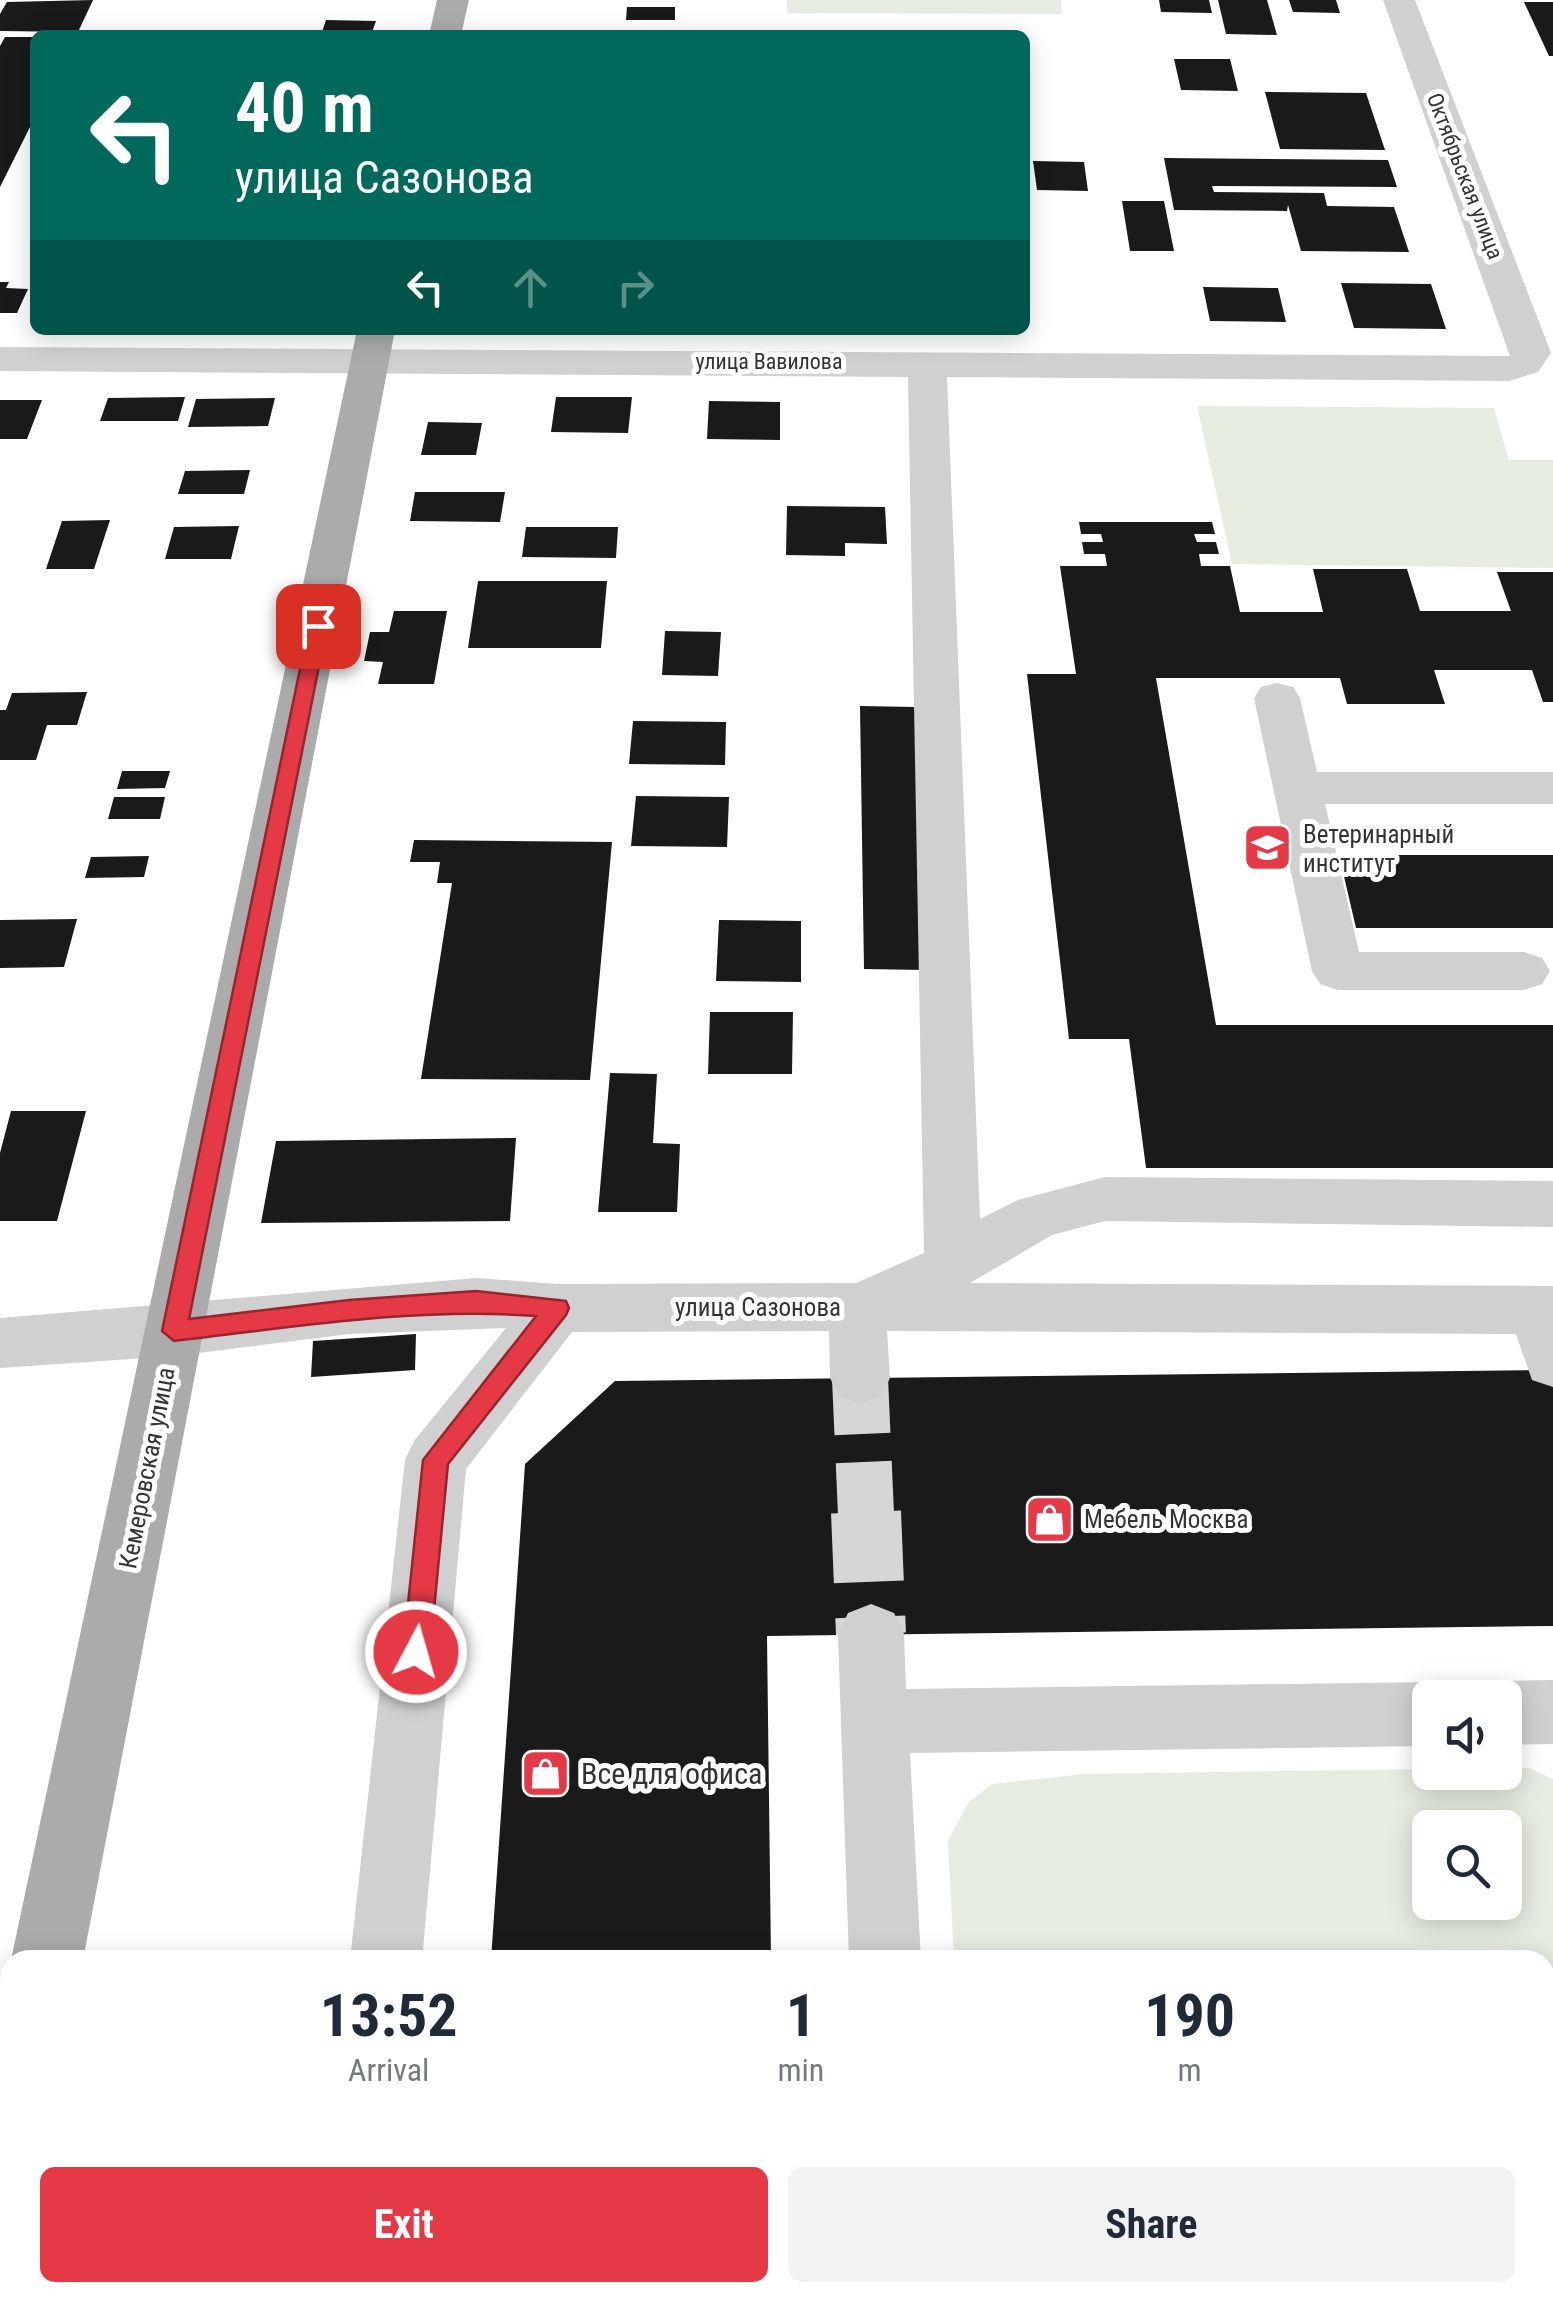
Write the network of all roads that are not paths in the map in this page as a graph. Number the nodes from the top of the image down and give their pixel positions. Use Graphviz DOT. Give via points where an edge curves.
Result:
graph roads {
  1 [pos="453,0"];
  2 [pos="1399,0"];
  3 [pos="446,30"];
  4 [pos="373,345"];
  5 [pos="1532,353"];
  6 [pos="0,359"];
  7 [pos="927,362"];
  8 [pos="1277,698"];
  9 [pos="1298,788"];
  10 [pos="1553,788"];
  11 [pos="1524,971"];
  12 [pos="1553,1204"];
  13 [pos="953,1264"];
  14 [pos="857,1307"];
  15 [pos="557,1308"];
  16 [pos="1548,1327"];
  17 [pos="174,1331"];
  18 [pos="0,1343"];
  19 [pos="860,1378"];
  20 [pos="871,1634"];
  21 [pos="1553,1712"];
  22 [pos="1522,1713"];
  23 [pos="1412,1714"];
  24 [pos="874,1721"];
  25 [pos="49,1950"];
  26 [pos="387,1950"];
  27 [pos="885,1950"];
  1 -- 3 [label="main road"];
  2 -- 5 [label="street, Октябрьская улица"];
  4 -- 6 [label="street, улица Вавилова"];
  4 -- 7 [label="street, улица Вавилова"];
  4 -- 17 [label="main road, Кемеровская улица"];
  5 -- 7 [label="street, улица Вавилова" via="1509,369"];
  7 -- 13 [label="street"];
  8 -- 9 [label="street"];
  9 -- 10 [label="street"];
  9 -- 11 [label="street" via="1338,971"];
  12 -- 13 [label="street, улица Сазонова" via="1105,1199 1038,1216"];
  13 -- 14 [label="street, улица Сазонова" via="930,1280"];
  14 -- 15 [label="street, улица Сазонова"];
  14 -- 16 [label="street"];
  14 -- 19 [label="street"];
  15 -- 17 [label="street, улица Сазонова" via="476,1302"];
  15 -- 26 [label="street" via="436,1460"];
  17 -- 18 [label="street, улица Сазонова"];
  17 -- 25 [label="main road, Кемеровская улица"];
  20 -- 24 [label="street"];
  21 -- 22 [label="street"];
  23 -- 24 [label="street"];
  24 -- 27 [label="street"];
}
